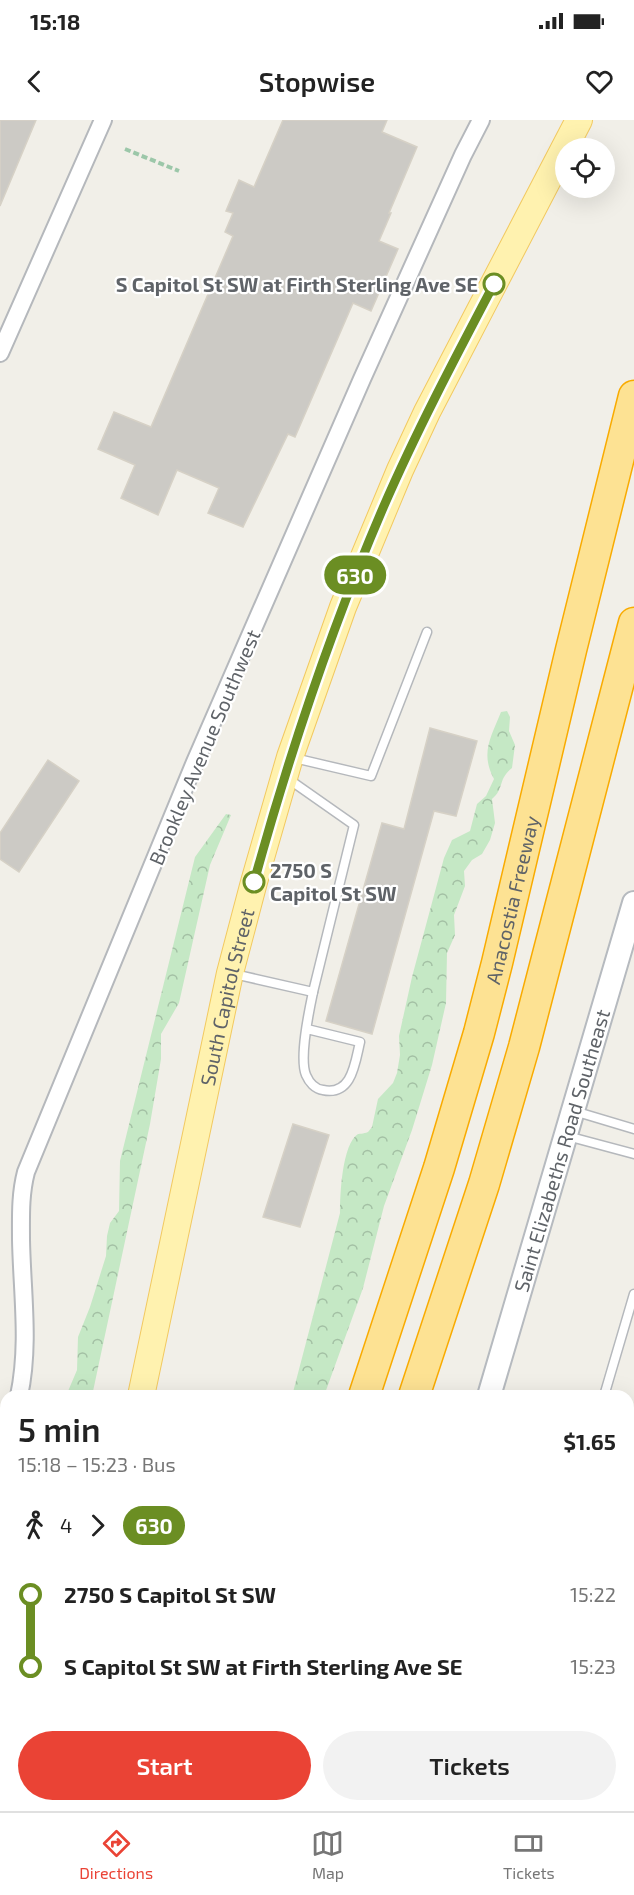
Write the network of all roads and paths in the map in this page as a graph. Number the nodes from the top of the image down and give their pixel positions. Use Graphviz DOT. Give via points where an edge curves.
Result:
graph roads {
  1 [pos="104,120"];
  2 [pos="481,120"];
  3 [pos="579,120"];
  4 [pos="124,149"];
  5 [pos="179,171"];
  6 [pos="0,353"];
  7 [pos="634,396"];
  8 [pos="634,623"];
  9 [pos="427,632"];
  10 [pos="287,766"];
  11 [pos="634,903"];
  12 [pos="230,973"];
  13 [pos="313,992"];
  14 [pos="307,1029"];
  15 [pos="574,1111"];
  16 [pos="634,1129"];
  17 [pos="566,1136"];
  18 [pos="634,1154"];
  19 [pos="634,1294"];
  20 [pos="20,1390"];
  21 [pos="142,1390"];
  22 [pos="366,1390"];
  23 [pos="416,1390"];
  24 [pos="491,1390"];
  25 [pos="606,1390"];
  1 -- 6 [label="street"];
  2 -- 20 [label="street, Brookley Avenue Southwest" via="199,753 26,1172 21,1199 25,1344"];
  3 -- 10 [label="main road, South Capitol Street" via="400,470 347,597"];
  4 -- 5 [label="path"];
  7 -- 22 [label="highway, Anacostia Freeway" via="495,973 439,1168"];
  8 -- 23 [label="highway" via="525,1047"];
  9 -- 10 [label="lane" via="371,776"];
  10 -- 12 [label="main road, South Capitol Street"];
  10 -- 13 [label="lane" via="354,825"];
  11 -- 15 [label="main road, Saint Elizabeths Road Southeast"];
  12 -- 13 [label="lane"];
  12 -- 21 [label="main road, South Capitol Street"];
  13 -- 14 [label="lane"];
  14 -- 14 [label="lane" via="360,1042 344,1087 326,1091 311,1083 304,1065"];
  15 -- 16 [label="lane"];
  15 -- 17 [label="main road, Saint Elizabeths Road Southeast"];
  17 -- 18 [label="lane"];
  17 -- 24 [label="main road, Saint Elizabeths Road Southeast"];
  19 -- 25 [label="lane"];
}
